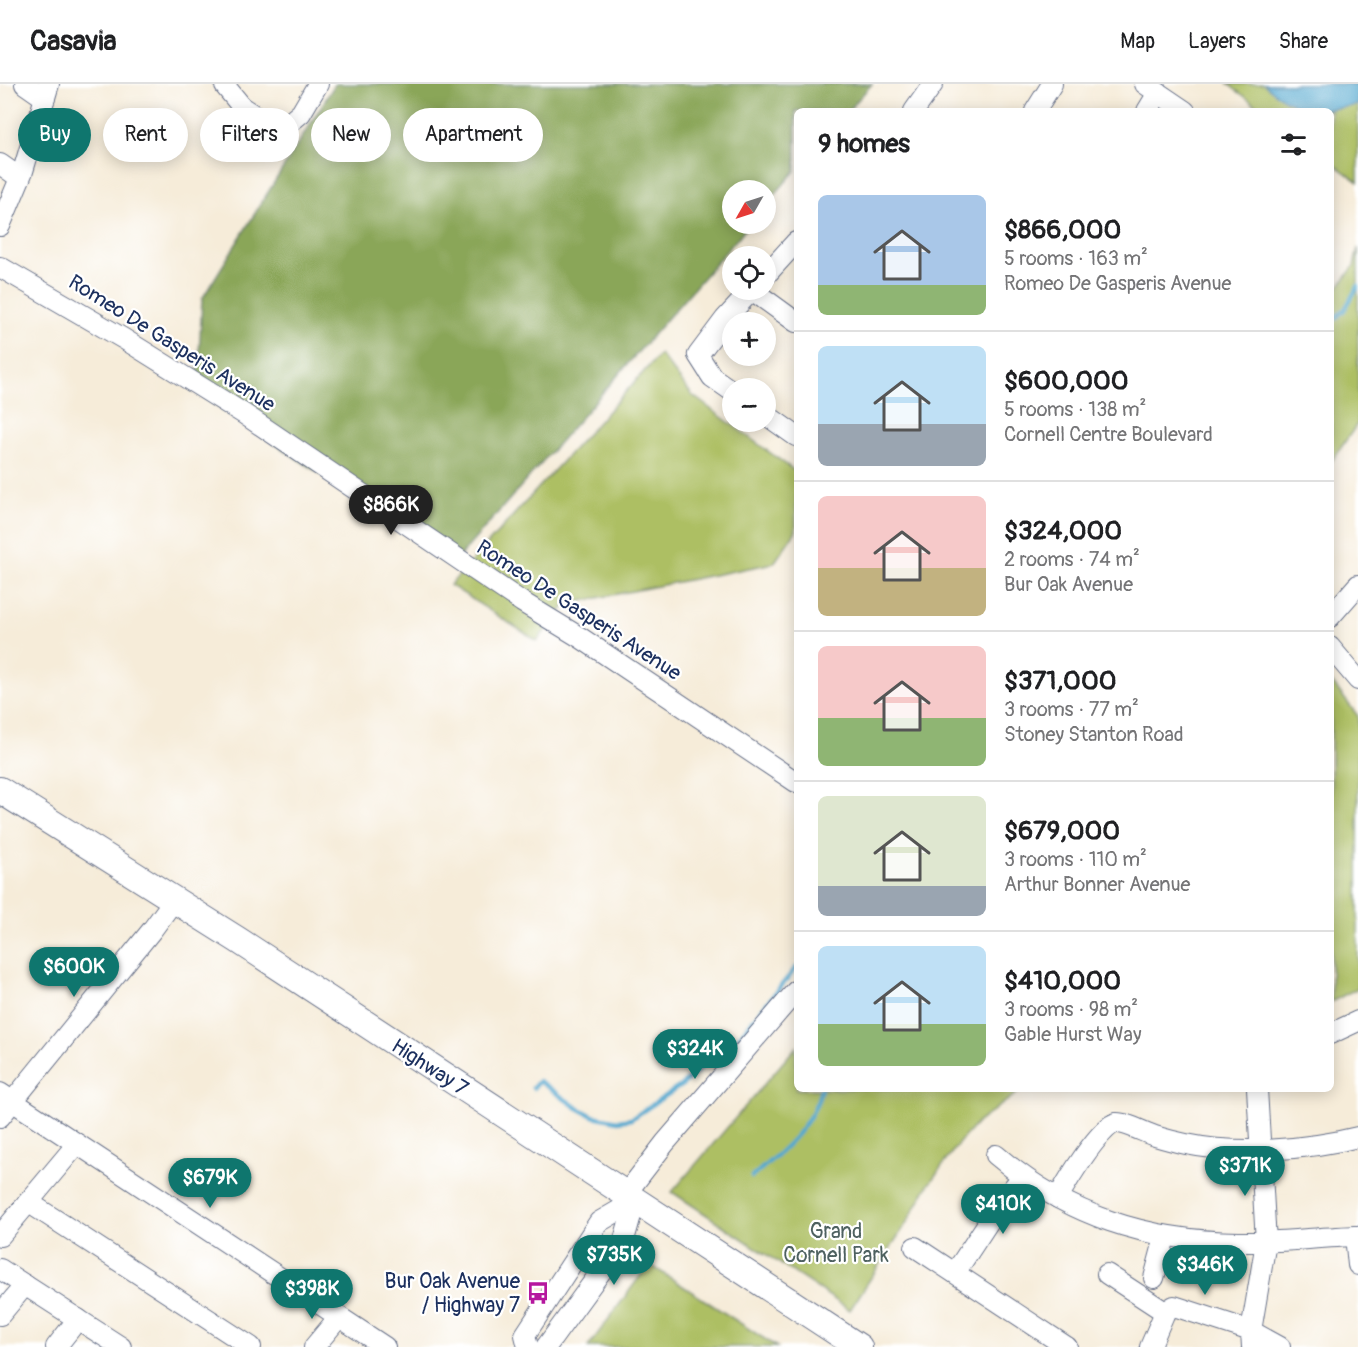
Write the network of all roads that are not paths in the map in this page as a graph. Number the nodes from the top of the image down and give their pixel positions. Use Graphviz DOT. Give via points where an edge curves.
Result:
graph roads {
  1 [pos="25,84"];
  2 [pos="318,84"];
  3 [pos="933,84"];
  4 [pos="1052,84"];
  5 [pos="224,85"];
  6 [pos="1152,88"];
  7 [pos="47,91"];
  8 [pos="916,108"];
  9 [pos="1037,108"];
  10 [pos="1148,108"];
  11 [pos="1181,108"];
  12 [pos="0,164"];
  13 [pos="20,178"];
  14 [pos="0,226"];
  15 [pos="794,244"];
  16 [pos="776,264"];
  17 [pos="0,267"];
  18 [pos="742,300"];
  19 [pos="766,300"];
  20 [pos="794,321"];
  21 [pos="722,384"];
  22 [pos="776,422"];
  23 [pos="794,435"];
  24 [pos="1358,585"];
  25 [pos="1334,612"];
  26 [pos="1334,652"];
  27 [pos="1358,680"];
  28 [pos="794,781"];
  29 [pos="0,790"];
  30 [pos="174,900"];
  31 [pos="794,993"];
  32 [pos="1358,1021"];
  33 [pos="1334,1032"];
  34 [pos="1257,1092"];
  35 [pos="4,1104"];
  36 [pos="1358,1137"];
  37 [pos="77,1144"];
  38 [pos="1261,1149"];
  39 [pos="996,1155"];
  40 [pos="1022,1177"];
  41 [pos="630,1198"];
  42 [pos="1058,1198"];
  43 [pos="28,1202"];
  44 [pos="0,1236"];
  45 [pos="1356,1236"];
  46 [pos="1165,1237"];
  47 [pos="1266,1242"];
  48 [pos="915,1247"];
  49 [pos="1358,1265"];
  50 [pos="0,1269"];
  51 [pos="955,1273"];
  52 [pos="1107,1274"];
  53 [pos="1154,1278"];
  54 [pos="25,1285"];
  55 [pos="1165,1312"];
  56 [pos="0,1315"];
  57 [pos="339,1317"];
  58 [pos="78,1319"];
  59 [pos="1248,1342"];
  60 [pos="56,1347"];
  61 [pos="121,1347"];
  62 [pos="251,1347"];
  63 [pos="314,1347"];
  64 [pos="386,1347"];
  65 [pos="528,1347"];
  66 [pos="546,1347"];
  67 [pos="859,1347"];
  68 [pos="1067,1347"];
  69 [pos="1149,1347"];
  70 [pos="1280,1347"];
  1 -- 7 [label="street"];
  2 -- 5 [label="street" via="301,113 288,124 273,127 243,108"];
  3 -- 8 [label="street"];
  4 -- 9 [label="street"];
  6 -- 10 [label="street"];
  6 -- 11 [label="street"];
  7 -- 13 [label="street"];
  12 -- 13 [label="street"];
  13 -- 14 [label="street"];
  15 -- 16 [label="street"];
  17 -- 28 [label="street, Romeo De Gasperis Avenue" via="244,414"];
  18 -- 21 [label="street" via="698,355 712,377"];
  19 -- 20 [label="street"];
  22 -- 23 [label="street"];
  24 -- 25 [label="street"];
  26 -- 27 [label="street"];
  29 -- 30 [label="main road, Highway 7"];
  30 -- 35 [label="street"];
  30 -- 41 [label="main road, Highway 7"];
  31 -- 41 [label="street" via="665,1143"];
  32 -- 33 [label="street"];
  34 -- 38 [label="street"];
  35 -- 37 [label="street"];
  36 -- 38 [label="street"];
  37 -- 43 [label="street"];
  37 -- 57 [label="street"];
  38 -- 42 [label="street" via="1188,1145 1115,1123 1072,1171"];
  38 -- 47 [label="street"];
  39 -- 40 [label="street"];
  40 -- 42 [label="street"];
  40 -- 51 [label="street"];
  41 -- 65 [label="street" via="598,1222 525,1335"];
  41 -- 66 [label="street" via="624,1240"];
  41 -- 67 [label="main road, Highway 7"];
  42 -- 46 [label="street" via="1125,1227"];
  43 -- 44 [label="street"];
  43 -- 62 [label="street"];
  45 -- 47 [label="street"];
  45 -- 49 [label="street"];
  46 -- 47 [label="street"];
  46 -- 53 [label="street"];
  47 -- 59 [label="street"];
  48 -- 51 [label="street"];
  50 -- 54 [label="street"];
  51 -- 68 [label="street"];
  52 -- 55 [label="street"];
  54 -- 56 [label="street"];
  54 -- 58 [label="street"];
  55 -- 59 [label="street" via="1174,1306"];
  55 -- 69 [label="street"];
  57 -- 63 [label="street"];
  57 -- 64 [label="street"];
  58 -- 60 [label="street"];
  58 -- 61 [label="street"];
  59 -- 70 [label="street"];
}
